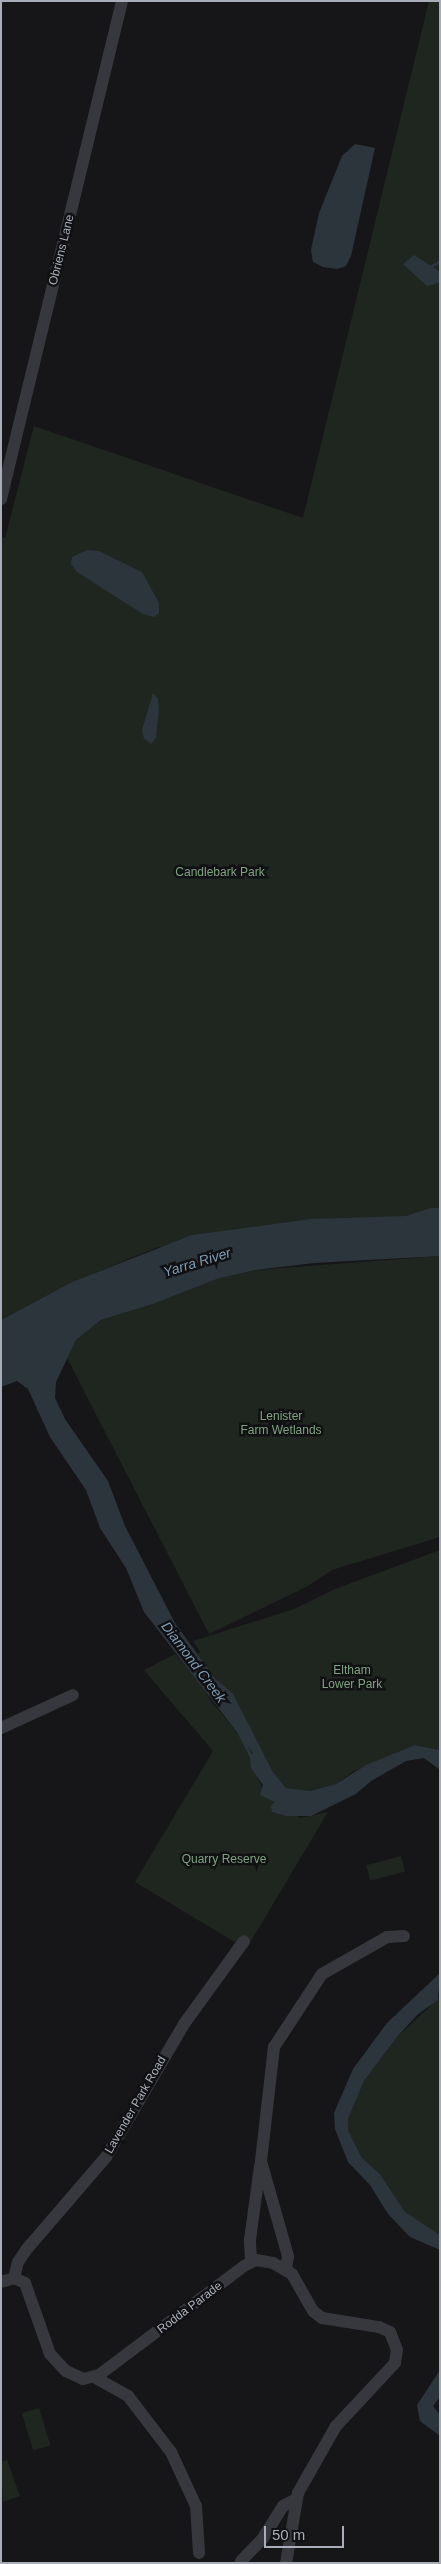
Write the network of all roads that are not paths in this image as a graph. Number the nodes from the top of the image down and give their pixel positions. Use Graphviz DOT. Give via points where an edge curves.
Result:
graph roads {
  1 [pos="122,1"];
  2 [pos="1,499"];
  3 [pos="72,1695"];
  4 [pos="1,1728"];
  5 [pos="404,1936"];
  6 [pos="244,1941"];
  7 [pos="261,2161"];
  8 [pos="251,2261"];
  9 [pos="286,2269"];
  10 [pos="14,2278"];
  11 [pos="1,2282"];
  12 [pos="97,2376"];
  13 [pos="296,2499"];
  14 [pos="199,2553"];
  15 [pos="242,2561"];
  16 [pos="286,2563"];
  1 -- 2 [label="street, Obriens Lane"];
  3 -- 4 [label="street"];
  5 -- 7 [label="street" via="387,1938 322,1974 278,2040 272,2055"];
  6 -- 10 [label="street, Lavender Park Road" via="184,2024 106,2157 26,2250"];
  7 -- 8 [label="street" via="250,2240"];
  7 -- 9 [label="street" via="288,2256"];
  8 -- 9 [label="street" via="267,2261"];
  8 -- 12 [label="street, Rodda Parade"];
  9 -- 13 [label="street" via="317,2315 328,2321 379,2327 394,2338 398,2350 391,2368 332,2431"];
  10 -- 11 [label="street"];
  10 -- 12 [label="street" via="24,2283 30,2292 48,2349 56,2362 78,2378"];
  12 -- 14 [label="street" via="128,2396 171,2452 196,2506"];
  13 -- 15 [label="street" via="283,2506 263,2538"];
  13 -- 16 [label="street"];
}
